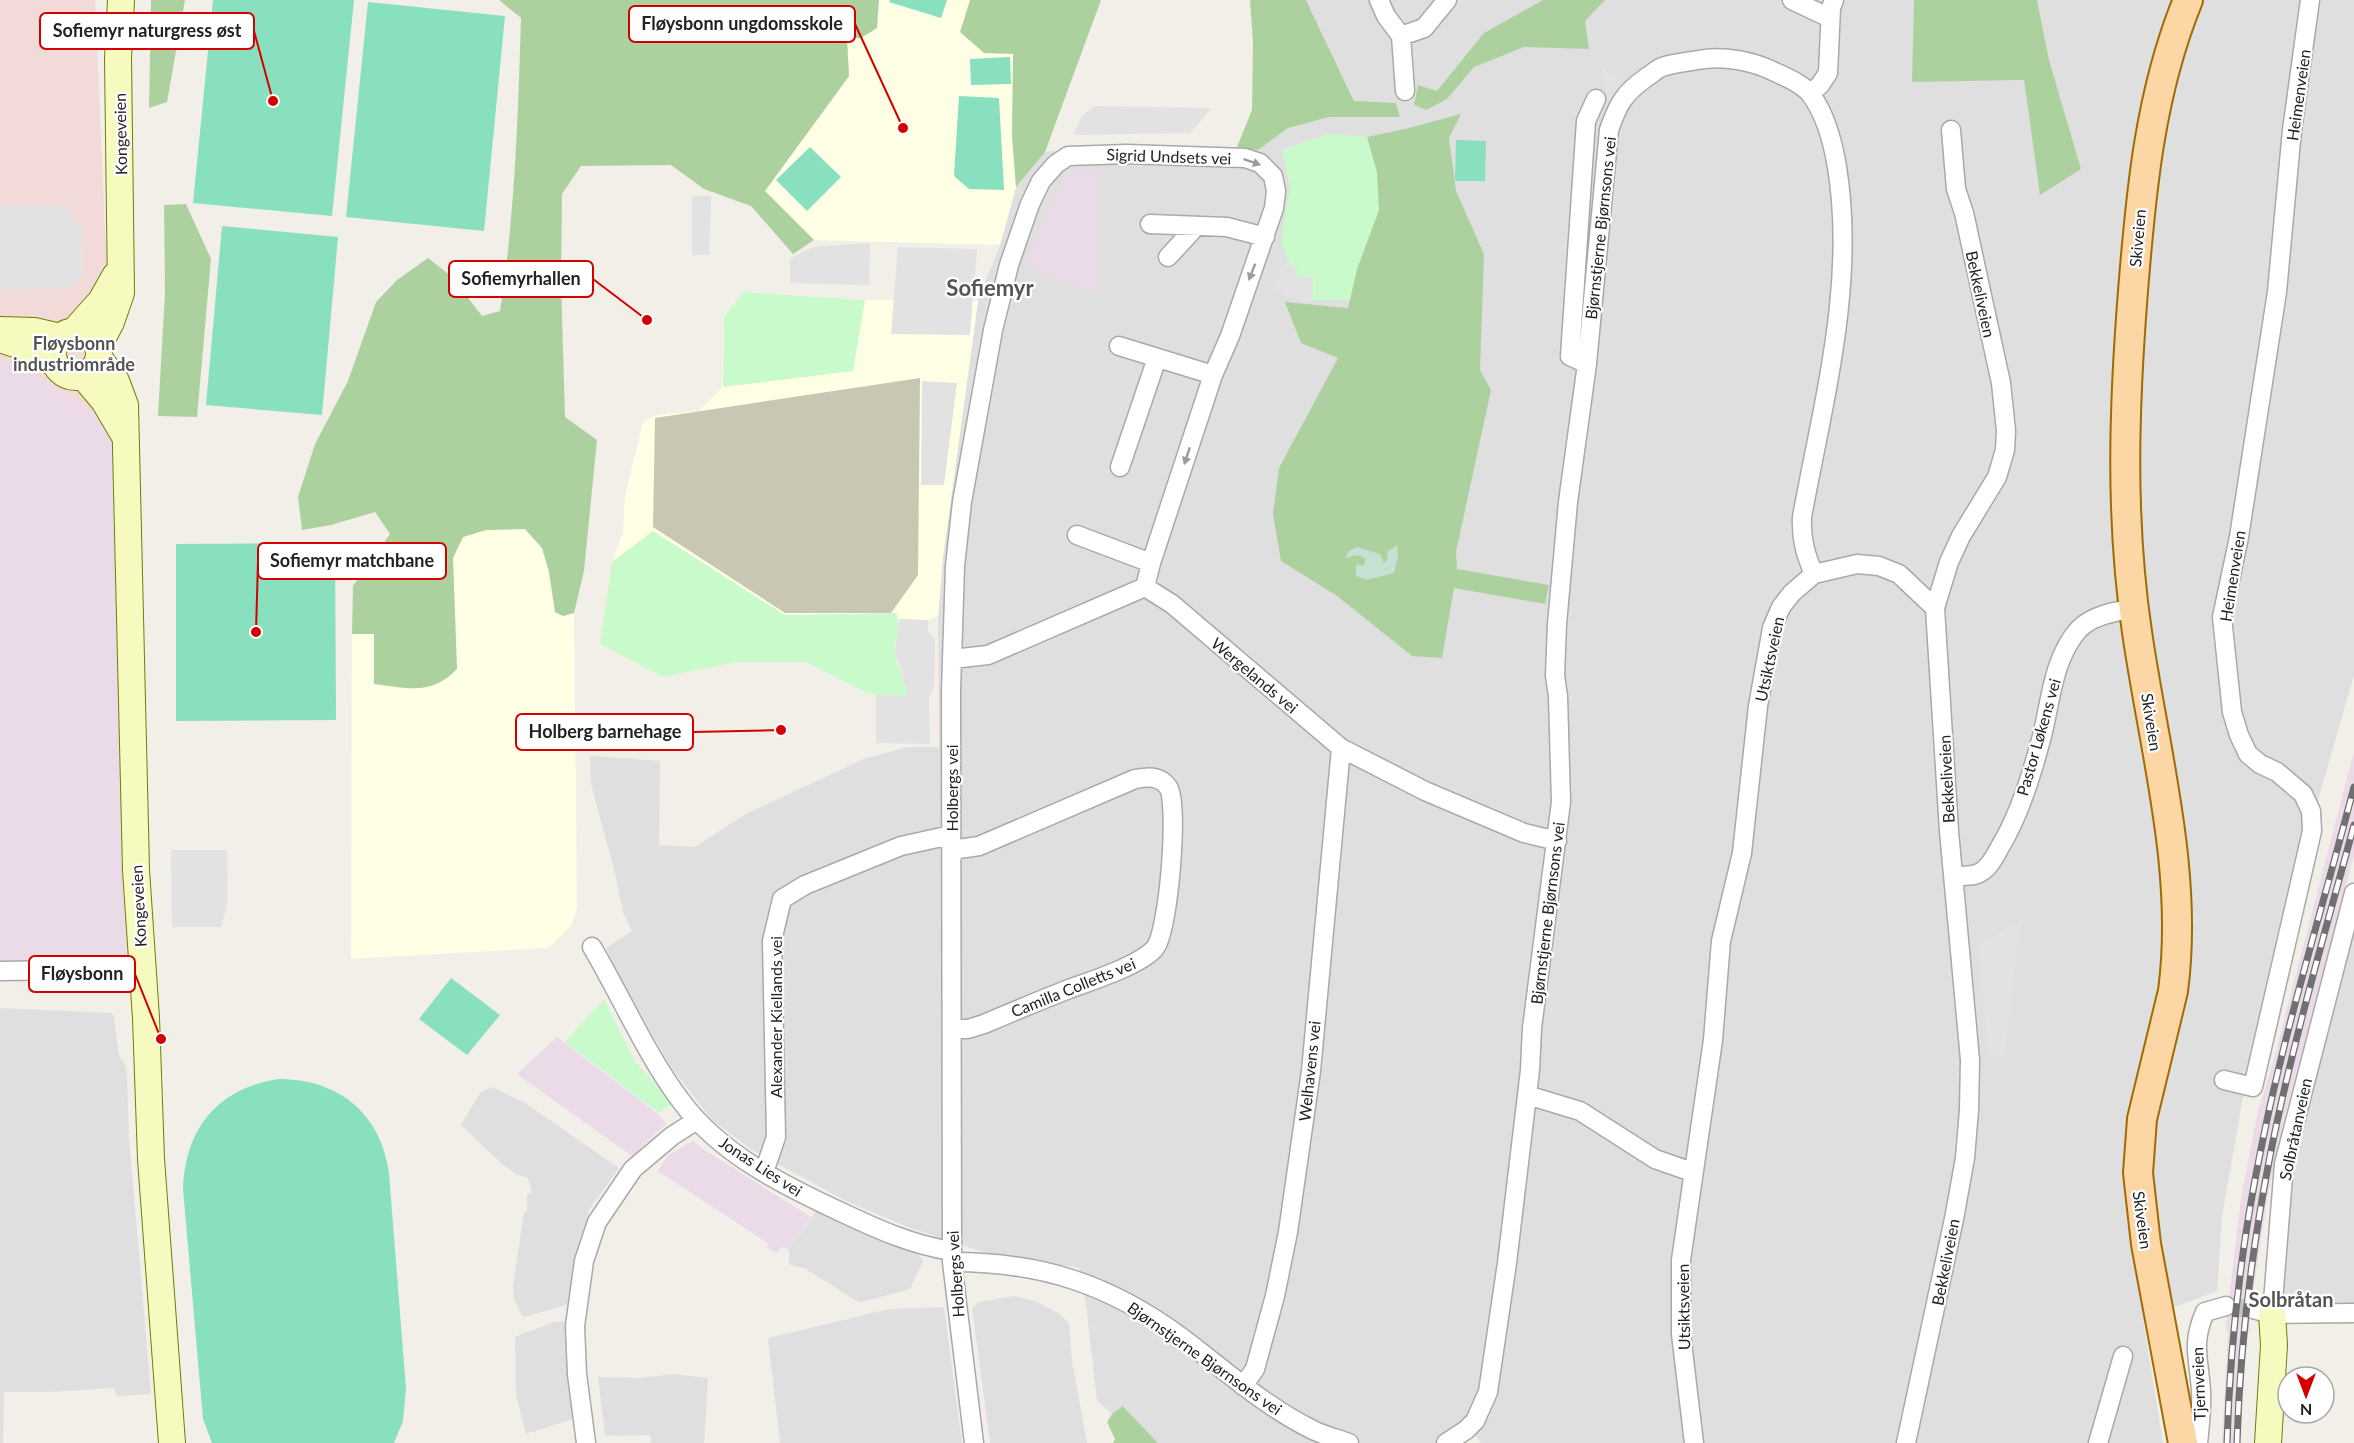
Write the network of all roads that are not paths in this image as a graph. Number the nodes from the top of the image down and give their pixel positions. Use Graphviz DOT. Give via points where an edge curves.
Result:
graph roads {
  1 [pos="121,0"];
  2 [pos="1379,0"];
  3 [pos="1447,0"];
  4 [pos="1792,0"];
  5 [pos="2188,0"];
  6 [pos="2310,0"];
  7 [pos="1832,9"];
  8 [pos="1401,36"];
  9 [pos="1405,91"];
  10 [pos="1810,94"];
  11 [pos="1596,99"];
  12 [pos="1951,130"];
  13 [pos="1068,156"];
  14 [pos="1150,224"];
  15 [pos="1192,226"];
  16 [pos="1265,237"];
  17 [pos="1168,256"];
  18 [pos="119,268"];
  19 [pos="0,330"];
  20 [pos="67,334"];
  21 [pos="0,339"];
  22 [pos="1119,346"];
  23 [pos="1157,358"];
  24 [pos="93,360"];
  25 [pos="54,363"];
  26 [pos="1587,364"];
  27 [pos="1213,375"];
  28 [pos="1120,466"];
  29 [pos="1077,535"];
  30 [pos="1151,563"];
  31 [pos="1814,574"];
  32 [pos="1145,587"];
  33 [pos="1935,608"];
  34 [pos="2134,609"];
  35 [pos="952,659"];
  36 [pos="1341,748"];
  37 [pos="1557,841"];
  38 [pos="952,842"];
  39 [pos="1954,876"];
  40 [pos="2354,893"];
  41 [pos="592,947"];
  42 [pos="142,969"];
  43 [pos="0,971"];
  44 [pos="952,1029"];
  45 [pos="2224,1080"];
  46 [pos="1527,1095"];
  47 [pos="697,1120"];
  48 [pos="764,1172"];
  49 [pos="1692,1172"];
  50 [pos="952,1257"];
  51 [pos="2226,1306"];
  52 [pos="2262,1311"];
  53 [pos="2354,1313"];
  54 [pos="2123,1356"];
  55 [pos="1243,1386"];
  56 [pos="172,1443"];
  57 [pos="586,1443"];
  58 [pos="974,1443"];
  59 [pos="1349,1443"];
  60 [pos="1446,1443"];
  61 [pos="1694,1443"];
  62 [pos="1906,1443"];
  63 [pos="2098,1443"];
  64 [pos="2182,1443"];
  65 [pos="2198,1443"];
  66 [pos="2268,1443"];
  1 -- 18 [label="main road, Kongeveien"];
  2 -- 8 [label="street"];
  3 -- 8 [label="street" via="1424,28"];
  4 -- 7 [label="street"];
  5 -- 34 [label="main road, Skiveien" via="2157,99 2137,237 2124,462"];
  6 -- 45 [label="street, Heimenveien" via="2292,130 2277,292 2239,537 2222,618 2232,712 2239,735 2248,754 2303,794 2312,812 2312,831 2253,1087"];
  7 -- 10 [label="street" via="1828,73"];
  8 -- 9 [label="street"];
  10 -- 26 [label="street, Bjørnstjerne Bjørnsons vei" via="1763,66 1705,58 1662,67 1631,88 1618,105 1609,130"];
  10 -- 31 [label="street" via="1834,145 1843,253 1841,297 1802,517 1805,553"];
  11 -- 26 [label="street, Bjørnstjerne Bjørnsons vei" via="1586,121 1570,356"];
  12 -- 33 [label="street, Bekkeliveien" via="1956,189 2001,383 2006,431 1997,477 1961,536"];
  13 -- 16 [label="street, Sigrid Undsets vei, one-way" via="1206,156 1245,158 1260,163 1274,176 1276,190"];
  13 -- 35 [label="street, Holbergs vei" via="1041,181 1030,204 993,330 962,501 954,566"];
  14 -- 15 [label="street"];
  15 -- 16 [label="street" via="1227,227"];
  15 -- 17 [label="street" via="1192,231"];
  16 -- 27 [label="street, Sigrid Undsets vei, one-way"];
  18 -- 20 [label="main road, Kongeveien" via="101,301"];
  18 -- 24 [label="main road, Kongeveien" via="121,293"];
  19 -- 20 [label="main road"];
  20 -- 24 [label="main road" via="88,334"];
  20 -- 25 [label="main road" via="53,350"];
  21 -- 25 [label="main road" via="28,348"];
  22 -- 23 [label="street"];
  23 -- 27 [label="street"];
  23 -- 28 [label="street"];
  24 -- 25 [label="main road" via="66,376"];
  24 -- 42 [label="main road, Kongeveien" via="104,401 127,440 132,750"];
  26 -- 37 [label="street, Bjørnstjerne Bjørnsons vei" via="1568,502 1557,624 1555,676 1561,802"];
  27 -- 30 [label="street, Sigrid Undsets vei, one-way"];
  29 -- 30 [label="street"];
  30 -- 32 [label="street, Sigrid Undsets vei"];
  31 -- 33 [label="street" via="1857,564 1879,566 1899,574"];
  31 -- 49 [label="street, Utsiktsveien" via="1781,607 1772,628 1758,706 1742,853 1721,941 1713,1040"];
  32 -- 35 [label="street" via="988,655"];
  32 -- 36 [label="street, Wergelands vei" via="1172,604"];
  33 -- 39 [label="street, Bekkeliveien"];
  34 -- 39 [label="street, Pastor Løkens vei" via="2099,616 2080,628 2064,651 2039,745 2007,836 1980,873"];
  34 -- 64 [label="main road, Skiveien" via="2170,831 2177,946 2169,1014 2142,1119 2138,1183"];
  35 -- 38 [label="street, Holbergs vei"];
  36 -- 37 [label="street, Wergelands vei" via="1425,791 1524,833"];
  36 -- 55 [label="street, Welhavens vei" via="1311,1071 1288,1232 1255,1368"];
  37 -- 46 [label="street, Bjørnstjerne Bjørnsons vei"];
  38 -- 44 [label="street, Holbergs vei"];
  38 -- 44 [label="street, Camilla Colletts vei" via="979,846 1135,779 1151,776 1170,789 1173,811 1168,907 1155,949 1142,959 984,1024"];
  38 -- 48 [label="street, Alexander Kiellands vei" via="901,846 782,898 772,941 776,1137"];
  39 -- 62 [label="street, Bekkeliveien" via="1970,1060 1968,1129 1954,1219"];
  40 -- 52 [label="street, Solbråtanveien" via="2284,1164"];
  41 -- 47 [label="street, Jonas Lies vei" via="664,1076"];
  42 -- 43 [label="street"];
  42 -- 56 [label="main road, Kongeveien"];
  44 -- 50 [label="street, Holbergs vei"];
  46 -- 49 [label="street" via="1580,1112 1655,1158"];
  46 -- 60 [label="street, Bjørnstjerne Bjørnsons vei" via="1508,1263 1488,1392 1475,1421"];
  47 -- 48 [label="street, Jonas Lies vei"];
  47 -- 57 [label="street" via="633,1169 597,1222 584,1261 575,1326"];
  48 -- 50 [label="street, Jonas Lies vei" via="888,1234"];
  49 -- 61 [label="street, Utsiktsveien" via="1681,1260 1681,1334"];
  50 -- 55 [label="street, Bjørnstjerne Bjørnsons vei" via="1033,1268 1111,1293 1180,1336"];
  50 -- 58 [label="street, Holbergs vei"];
  51 -- 65 [label="street, Tjernveien" via="2205,1312 2197,1331 2202,1410"];
  52 -- 53 [label="street"];
  52 -- 66 [label="main road, Solbråtanveien" via="2274,1345"];
  54 -- 63 [label="street"];
  55 -- 59 [label="street, Bjørnstjerne Bjørnsons vei" via="1316,1432"];
}
